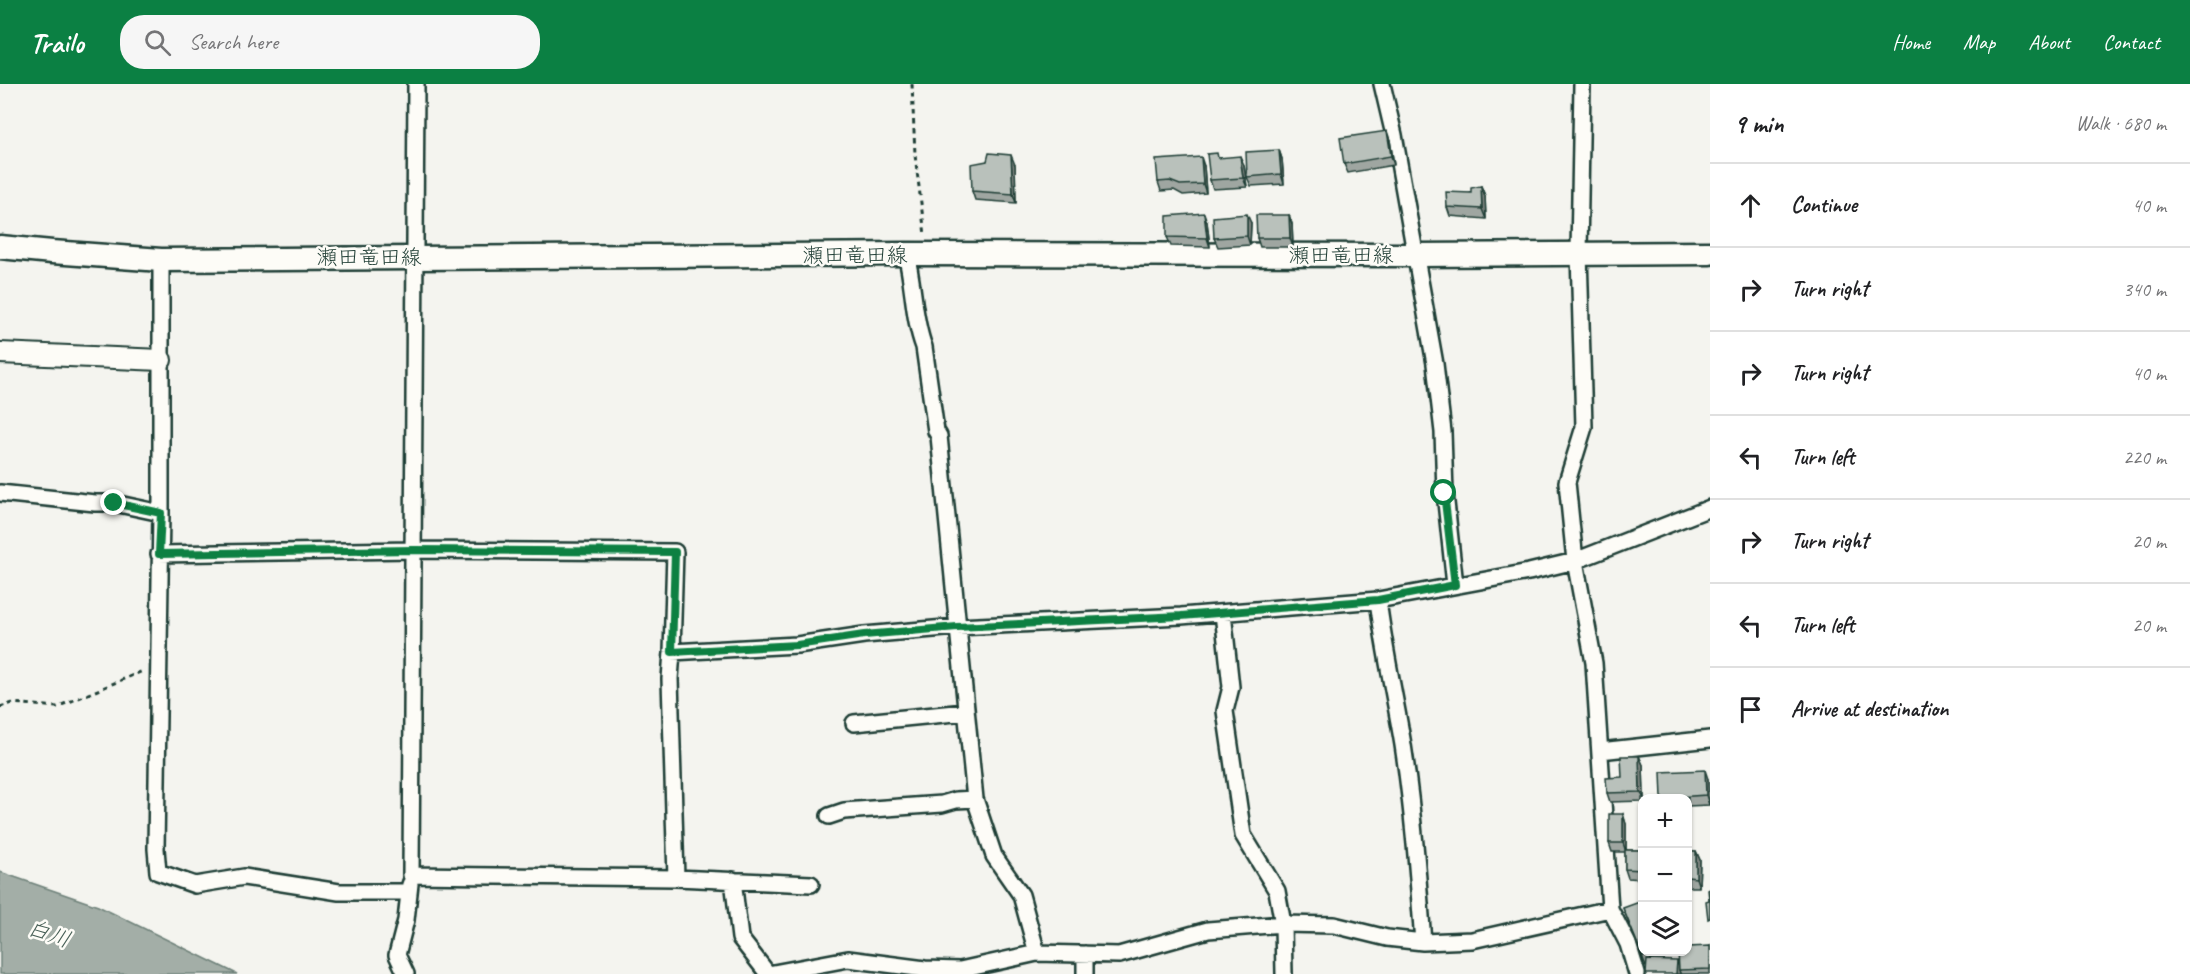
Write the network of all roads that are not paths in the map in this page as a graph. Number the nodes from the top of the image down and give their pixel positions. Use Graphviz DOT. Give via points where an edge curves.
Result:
graph roads {
  1 [pos="416,84"];
  2 [pos="1382,84"];
  3 [pos="1582,84"];
  4 [pos="0,247"];
  5 [pos="1579,253"];
  6 [pos="1710,253"];
  7 [pos="916,255"];
  8 [pos="1416,255"];
  9 [pos="414,257"];
  10 [pos="161,260"];
  11 [pos="0,352"];
  12 [pos="161,360"];
  13 [pos="0,493"];
  14 [pos="1710,508"];
  15 [pos="161,513"];
  16 [pos="414,550"];
  17 [pos="159,554"];
  18 [pos="1575,561"];
  19 [pos="1455,585"];
  20 [pos="1378,600"];
  21 [pos="1223,613"];
  22 [pos="957,627"];
  23 [pos="672,652"];
  24 [pos="966,712"];
  25 [pos="854,723"];
  26 [pos="1710,739"];
  27 [pos="1600,751"];
  28 [pos="975,799"];
  29 [pos="829,816"];
  30 [pos="411,875"];
  31 [pos="676,878"];
  32 [pos="733,880"];
  33 [pos="811,884"];
  34 [pos="409,892"];
  35 [pos="1610,909"];
  36 [pos="1283,924"];
  37 [pos="1423,942"];
  38 [pos="1037,953"];
  39 [pos="1085,954"];
  40 [pos="960,972"];
  41 [pos="406,974"];
  42 [pos="768,974"];
  43 [pos="1085,974"];
  44 [pos="1284,974"];
  45 [pos="1637,974"];
  1 -- 9 [label="street"];
  2 -- 8 [label="street"];
  3 -- 5 [label="street"];
  4 -- 10 [label="main road, 瀬田竜田線"];
  5 -- 6 [label="main road, 瀬田竜田線"];
  5 -- 8 [label="main road, 瀬田竜田線"];
  5 -- 18 [label="street" via="1584,427 1567,482"];
  7 -- 8 [label="main road, 瀬田竜田線"];
  7 -- 9 [label="main road, 瀬田竜田線"];
  7 -- 22 [label="street" via="912,276 939,436"];
  8 -- 19 [label="street" via="1443,432 1444,493"];
  9 -- 10 [label="main road, 瀬田竜田線"];
  9 -- 16 [label="street"];
  10 -- 12 [label="street"];
  11 -- 12 [label="street"];
  12 -- 15 [label="street"];
  13 -- 15 [label="street" via="114,503"];
  14 -- 18 [label="street"];
  15 -- 17 [label="street"];
  16 -- 17 [label="street"];
  16 -- 23 [label="street" via="675,552"];
  16 -- 30 [label="street"];
  17 -- 34 [label="street" via="158,872 195,885 244,877 339,892"];
  18 -- 19 [label="street"];
  18 -- 27 [label="street" via="1594,663"];
  19 -- 20 [label="street"];
  20 -- 21 [label="street"];
  20 -- 37 [label="street" via="1403,746"];
  21 -- 22 [label="street"];
  21 -- 36 [label="street" via="1230,687 1225,711 1244,835 1277,891"];
  22 -- 23 [label="street" via="797,645"];
  22 -- 24 [label="street"];
  23 -- 31 [label="street"];
  24 -- 25 [label="street"];
  24 -- 28 [label="street"];
  26 -- 27 [label="street"];
  27 -- 35 [label="street"];
  28 -- 29 [label="street"];
  28 -- 38 [label="street" via="994,856 1021,895"];
  30 -- 31 [label="street"];
  30 -- 34 [label="street"];
  31 -- 32 [label="street"];
  32 -- 33 [label="street"];
  32 -- 42 [label="street" via="740,938"];
  34 -- 41 [label="street" via="397,955"];
  35 -- 37 [label="street" via="1472,940"];
  35 -- 45 [label="street" via="1628,944"];
  36 -- 37 [label="street" via="1334,925"];
  36 -- 39 [label="street" via="1208,930 1119,955"];
  36 -- 44 [label="street"];
  38 -- 39 [label="street"];
  38 -- 40 [label="street"];
  39 -- 43 [label="street"];
  40 -- 42 [label="street" via="848,959"];
}
